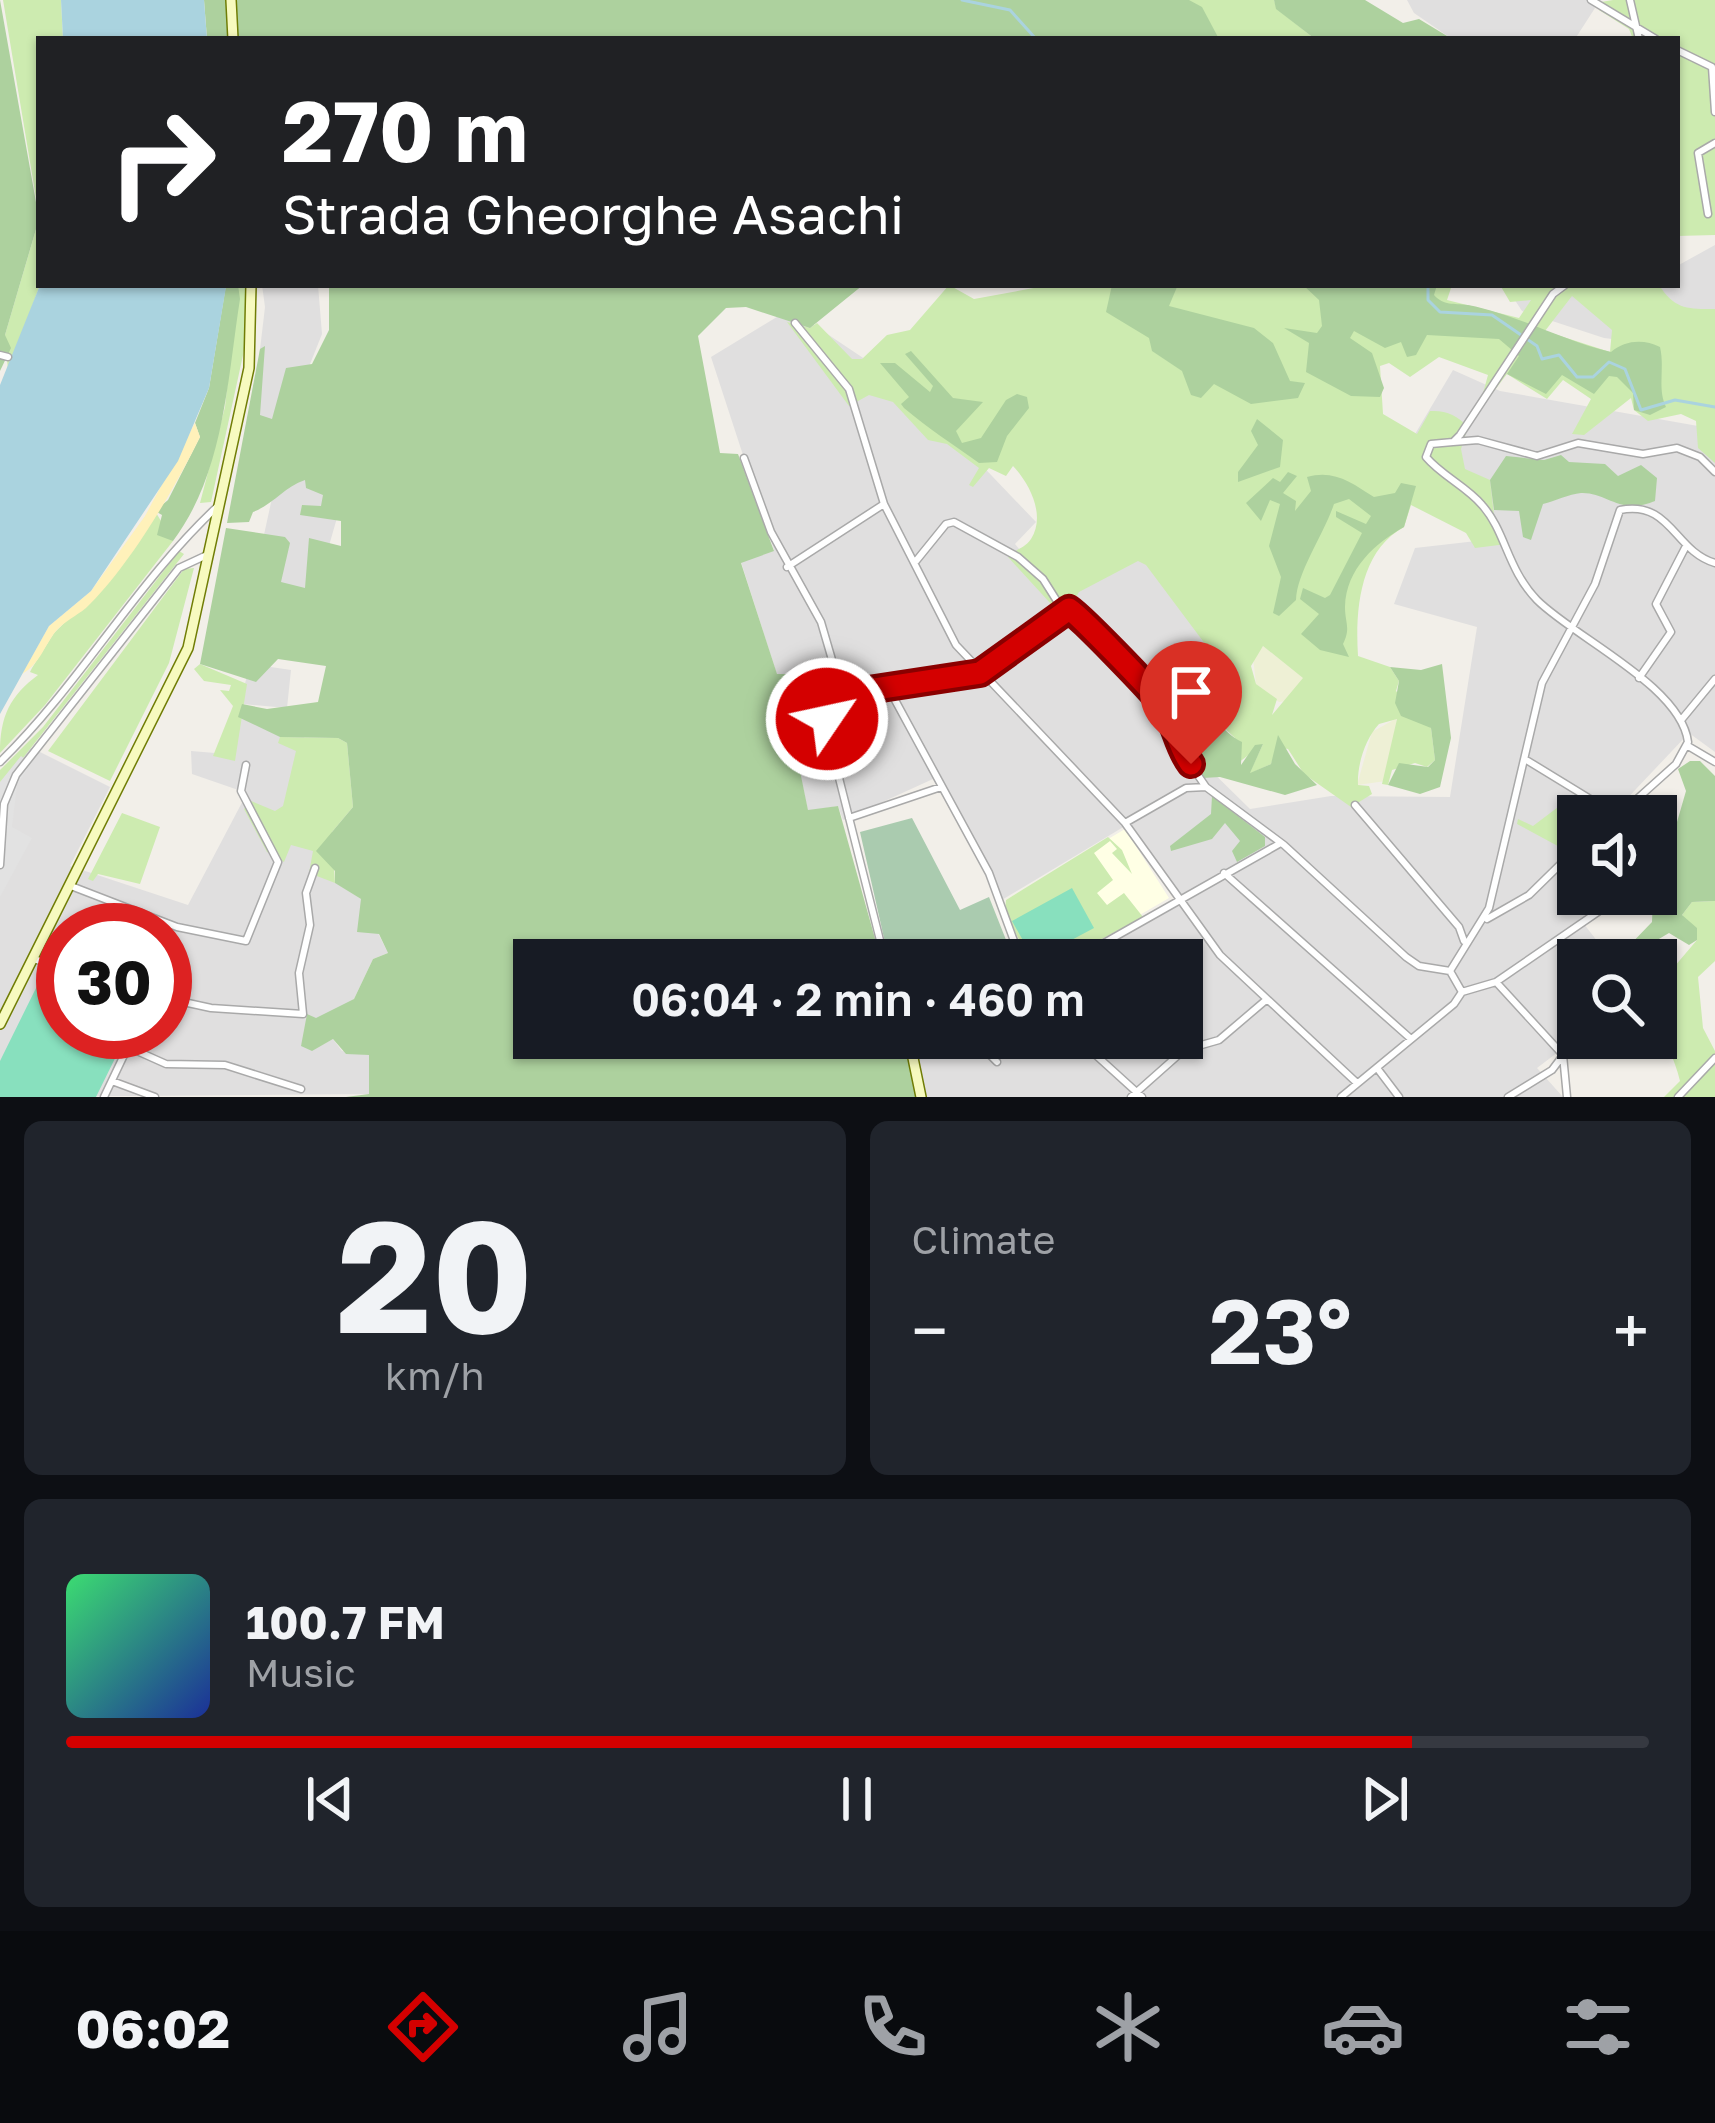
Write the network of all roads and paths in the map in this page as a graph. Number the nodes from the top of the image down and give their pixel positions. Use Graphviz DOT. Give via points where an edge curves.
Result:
graph roads {
  1 [pos="231,0"];
  2 [pos="1591,0"];
  3 [pos="1630,0"];
  4 [pos="1633,26"];
  5 [pos="232,36"];
  6 [pos="1638,36"];
  7 [pos="1651,36"];
  8 [pos="1680,51"];
  9 [pos="1715,112"];
  10 [pos="1715,143"];
  11 [pos="1708,214"];
  12 [pos="251,288"];
  13 [pos="1561,288"];
  14 [pos="795,323"];
  15 [pos="1453,442"];
  16 [pos="744,458"];
  17 [pos="1715,472"];
  18 [pos="221,503"];
  19 [pos="884,504"];
  20 [pos="1685,548"];
  21 [pos="211,554"];
  22 [pos="915,562"];
  23 [pos="1715,563"];
  24 [pos="788,567"];
  25 [pos="1062,609"];
  26 [pos="1568,628"];
  27 [pos="969,660"];
  28 [pos="980,673"];
  29 [pos="961,674"];
  30 [pos="1638,678"];
  31 [pos="1715,679"];
  32 [pos="889,688"];
  33 [pos="842,694"];
  34 [pos="1682,719"];
  35 [pos="1687,746"];
  36 [pos="1528,761"];
  37 [pos="0,762"];
  38 [pos="1715,762"];
  39 [pos="246,765"];
  40 [pos="941,787"];
  41 [pos="1205,787"];
  42 [pos="1355,805"];
  43 [pos="849,818"];
  44 [pos="1125,823"];
  45 [pos="1284,845"];
  46 [pos="0,865"];
  47 [pos="1557,867"];
  48 [pos="315,868"];
  49 [pos="1224,873"];
  50 [pos="70,886"];
  51 [pos="1181,898"];
  52 [pos="1593,915"];
  53 [pos="1484,920"];
  54 [pos="880,939"];
  55 [pos="1013,939"];
  56 [pos="1110,939"];
  57 [pos="1465,945"];
  58 [pos="33,959"];
  59 [pos="36,960"];
  60 [pos="1450,971"];
  61 [pos="1496,982"];
  62 [pos="1462,992"];
  63 [pos="1266,1000"];
  64 [pos="192,1004"];
  65 [pos="0,1024"];
  66 [pos="1411,1039"];
  67 [pos="1557,1048"];
  68 [pos="1715,1058"];
  69 [pos="122,1059"];
  70 [pos="155,1059"];
  71 [pos="913,1059"];
  72 [pos="994,1059"];
  73 [pos="1099,1059"];
  74 [pos="1560,1059"];
  75 [pos="1563,1059"];
  76 [pos="997,1062"];
  77 [pos="1377,1068"];
  78 [pos="112,1081"];
  79 [pos="1357,1083"];
  80 [pos="301,1089"];
  81 [pos="1137,1095"];
  82 [pos="104,1097"];
  83 [pos="155,1097"];
  84 [pos="921,1097"];
  85 [pos="1341,1097"];
  86 [pos="1399,1097"];
  87 [pos="1508,1097"];
  88 [pos="1567,1097"];
  89 [pos="1678,1097"];
  1 -- 5 [label="main road"];
  2 -- 4 [label="street"];
  3 -- 4 [label="street"];
  4 -- 6 [label="street"];
  4 -- 7 [label="street"];
  8 -- 9 [label="street" via="1712,67"];
  10 -- 11 [label="street" via="1698,153"];
  12 -- 18 [label="main road" via="253,341"];
  13 -- 15 [label="street"];
  14 -- 19 [label="street" via="849,389"];
  15 -- 17 [label="street" via="1478,440 1537,456 1578,443 1643,454 1677,448"];
  15 -- 26 [label="street" via="1431,444 1426,457 1483,506 1516,574"];
  16 -- 24 [label="street"];
  18 -- 21 [label="main road"];
  18 -- 37 [label="street"];
  19 -- 22 [label="street"];
  19 -- 24 [label="street"];
  20 -- 23 [label="street"];
  20 -- 26 [label="street" via="1654,512 1620,509 1595,584"];
  20 -- 30 [label="street" via="1656,604 1671,632"];
  21 -- 46 [label="street" via="179,568 16,776 4,804"];
  21 -- 50 [label="main road" via="177,676"];
  22 -- 25 [label="street" via="954,522 1024,562"];
  22 -- 27 [label="street" via="942,626"];
  24 -- 33 [label="street" via="821,622"];
  25 -- 28 [label="street"];
  25 -- 41 [label="street" via="1086,618 1105,649 1163,705"];
  26 -- 30 [label="street"];
  26 -- 36 [label="street" via="1542,683"];
  27 -- 28 [label="street"];
  27 -- 29 [label="street"];
  28 -- 29 [label="street"];
  28 -- 44 [label="street"];
  29 -- 32 [label="street"];
  30 -- 34 [label="street"];
  31 -- 34 [label="street"];
  32 -- 33 [label="street"];
  32 -- 40 [label="street"];
  33 -- 43 [label="street" via="826,710"];
  34 -- 35 [label="street"];
  35 -- 36 [label="street" via="1618,816"];
  35 -- 38 [label="street"];
  36 -- 53 [label="street"];
  39 -- 50 [label="street" via="242,791 278,862 246,941 177,927"];
  40 -- 43 [label="street"];
  40 -- 55 [label="street" via="989,873"];
  41 -- 44 [label="street" via="1186,788"];
  41 -- 45 [label="street"];
  42 -- 57 [label="street" via="1459,927"];
  43 -- 54 [label="street"];
  44 -- 51 [label="street"];
  45 -- 49 [label="street"];
  45 -- 60 [label="street" via="1406,957"];
  47 -- 53 [label="street"];
  48 -- 64 [label="street" via="299,973 303,1013"];
  49 -- 51 [label="street"];
  49 -- 66 [label="street"];
  50 -- 58 [label="main road"];
  51 -- 56 [label="street"];
  51 -- 63 [label="street" via="1220,955"];
  52 -- 61 [label="street"];
  53 -- 57 [label="street"];
  57 -- 60 [label="street"];
  58 -- 59 [label="street"];
  58 -- 65 [label="main road"];
  60 -- 62 [label="street"];
  61 -- 62 [label="street"];
  61 -- 67 [label="street"];
  62 -- 66 [label="street"];
  63 -- 79 [label="street"];
  63 -- 81 [label="street" via="1219,1040 1184,1050"];
  66 -- 77 [label="street"];
  68 -- 89 [label="street"];
  69 -- 78 [label="street"];
  70 -- 80 [label="street" via="226,1065"];
  71 -- 84 [label="main road"];
  72 -- 76 [label="street"];
  73 -- 81 [label="street"];
  74 -- 87 [label="street"];
  75 -- 88 [label="street"];
  77 -- 79 [label="street"];
  77 -- 86 [label="street"];
  78 -- 82 [label="street"];
  78 -- 83 [label="street"];
  79 -- 85 [label="street"];
}
